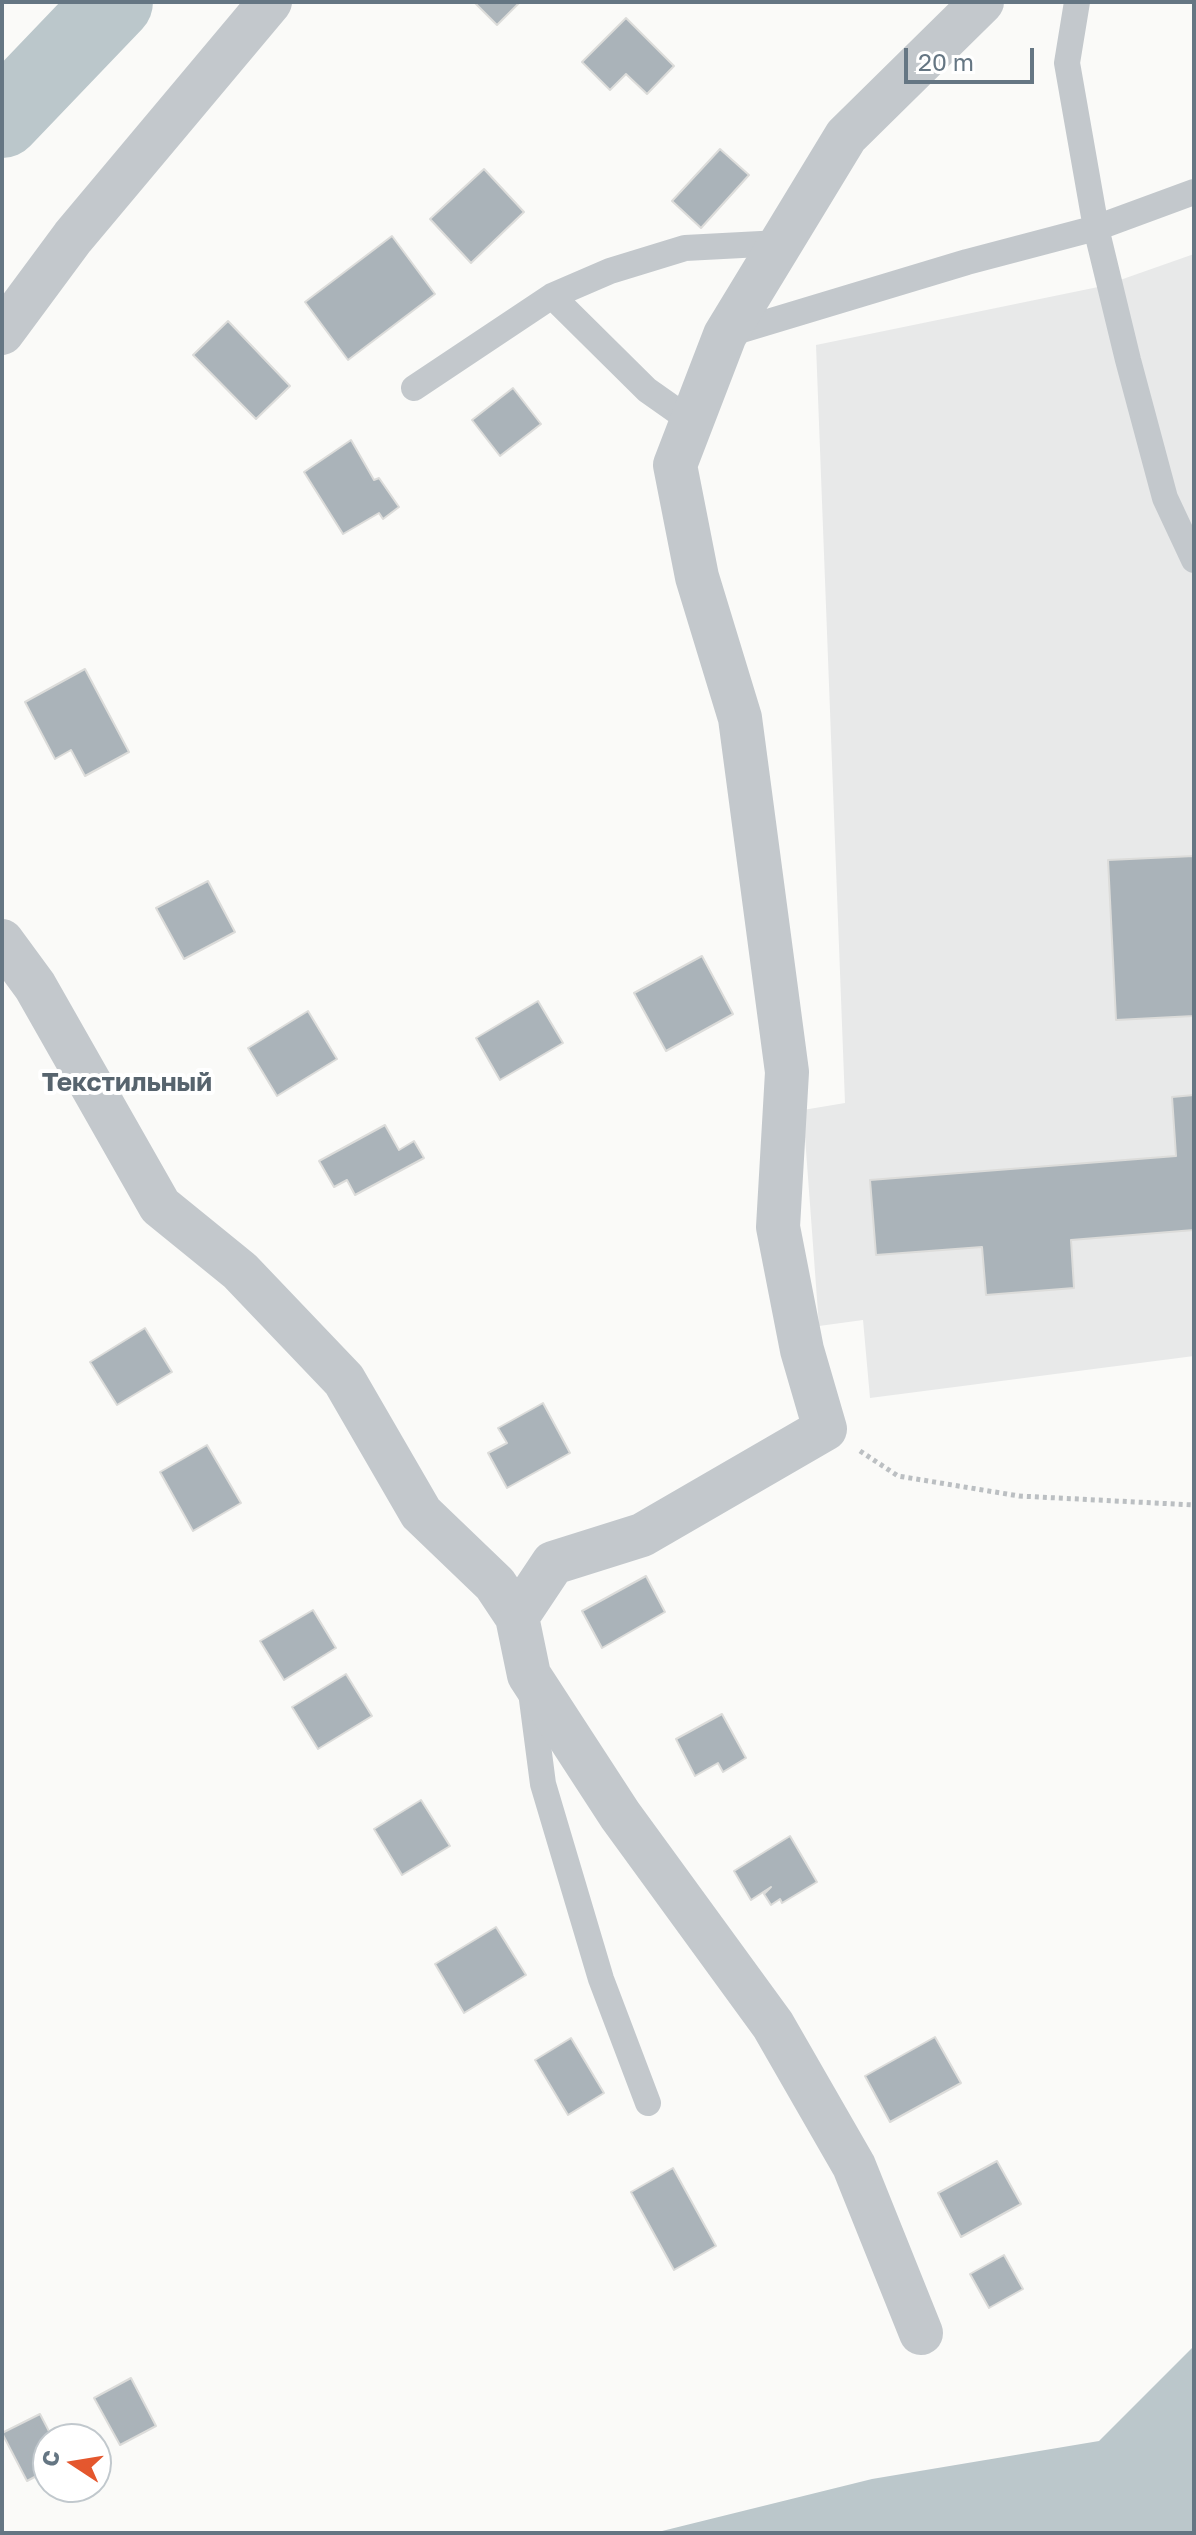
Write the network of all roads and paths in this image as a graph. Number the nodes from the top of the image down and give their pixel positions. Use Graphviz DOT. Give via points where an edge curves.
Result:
graph roads {
  1 [pos="270,2"];
  2 [pos="982,2"];
  3 [pos="1077,2"];
  4 [pos="1194,192"];
  5 [pos="1096,228"];
  6 [pos="780,243"];
  7 [pos="552,296"];
  8 [pos="2,333"];
  9 [pos="725,335"];
  10 [pos="414,388"];
  11 [pos="691,421"];
  12 [pos="1194,560"];
  13 [pos="2,941"];
  14 [pos="825,1429"];
  15 [pos="1194,1505"];
  16 [pos="517,1617"];
  17 [pos="529,1675"];
  18 [pos="648,2103"];
  19 [pos="921,2333"];
  1 -- 8 [label="street" via="73,237"];
  2 -- 6 [label="street" via="846,136"];
  3 -- 5 [label="lane" via="1067,63"];
  4 -- 5 [label="lane"];
  5 -- 9 [label="lane"];
  5 -- 12 [label="lane" via="1165,498"];
  6 -- 7 [label="lane" via="685,248"];
  6 -- 9 [label="street"];
  7 -- 10 [label="lane"];
  7 -- 11 [label="lane" via="647,390"];
  9 -- 11 [label="street"];
  11 -- 14 [label="street" via="675,465 697,577 740,718 787,1072 778,1227 802,1350"];
  13 -- 16 [label="street" via="35,986 160,1206 240,1271 344,1380 421,1513 495,1584"];
  14 -- 15 [label="path" via="898,1476 1019,1496"];
  14 -- 16 [label="street" via="642,1535 553,1563"];
  16 -- 17 [label="street"];
  17 -- 18 [label="lane" via="543,1784 601,1979"];
  17 -- 19 [label="street" via="620,1815 773,2025 854,2166"];
}
